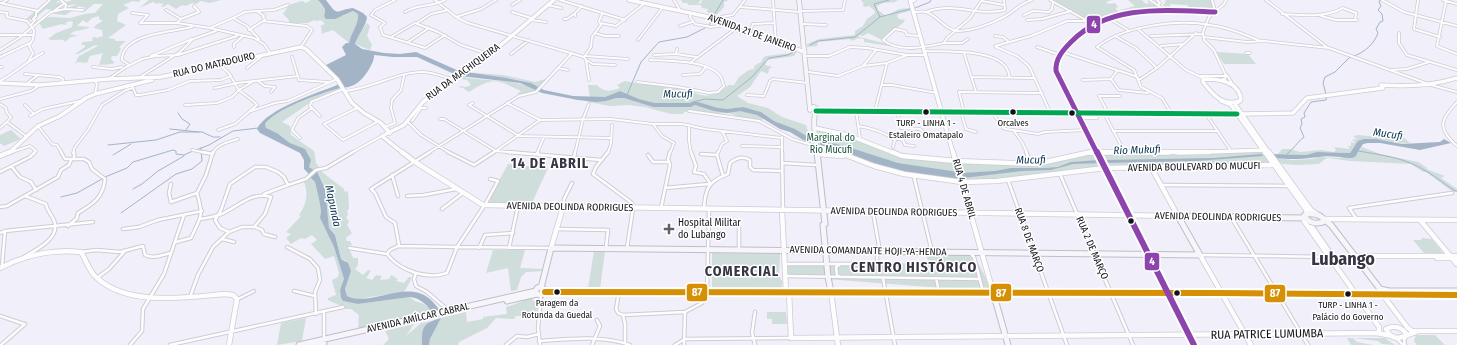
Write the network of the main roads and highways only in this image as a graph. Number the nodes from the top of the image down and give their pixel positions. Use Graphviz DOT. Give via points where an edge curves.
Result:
graph roads {
  1 [pos="800,0"];
  2 [pos="801,12"];
  3 [pos="806,54"];
  4 [pos="810,109"];
  5 [pos="815,109"];
  6 [pos="815,138"];
  7 [pos="816,146"];
  8 [pos="822,211"];
  9 [pos="1306,216"];
  10 [pos="1324,219"];
  11 [pos="827,251"];
  12 [pos="1200,255"];
  13 [pos="1457,291"];
  14 [pos="540,292"];
  15 [pos="831,292"];
  16 [pos="993,292"];
  17 [pos="1457,295"];
  18 [pos="443,314"];
  19 [pos="429,317"];
  20 [pos="299,345"];
  21 [pos="314,345"];
  22 [pos="1008,345"];
  1 -- 2 [label="main road"];
  2 -- 3 [label="main road"];
  2 -- 3 [label="main road"];
  3 -- 4 [label="main road"];
  3 -- 5 [label="main road"];
  4 -- 5 [label="main road"];
  4 -- 6 [label="main road"];
  5 -- 6 [label="main road"];
  6 -- 7 [label="main road"];
  7 -- 8 [label="main road"];
  7 -- 8 [label="main road"];
  8 -- 11 [label="main road"];
  9 -- 10 [label="main road" via="1317,214"];
  9 -- 10 [label="main road" via="1310,222 1324,222"];
  9 -- 12 [label="main road, AVENIDA DEOLINDA RODRIGUES" via="1178,216"];
  10 -- 13 [label="main road" via="1378,288 1386,291"];
  11 -- 12 [label="main road, AVENIDA COMANDANTE HOJI-YA-HENDA"];
  11 -- 14 [label="main road, AVENIDA COMANDANTE HOJI-YA-HENDA" via="552,248"];
  11 -- 15 [label="main road"];
  14 -- 15 [label="main road"];
  14 -- 18 [label="main road, AVENIDA AMÍLCAR CABRAL"];
  14 -- 18 [label="main road, AVENIDA AMÍLCAR CABRAL"];
  15 -- 16 [label="main road"];
  16 -- 17 [label="main road"];
  16 -- 22 [label="main road, RUA 4 DE ABRIL"];
  18 -- 19 [label="main road"];
  19 -- 20 [label="main road, AVENIDA AMÍLCAR CABRAL"];
  19 -- 21 [label="main road, AVENIDA AMÍLCAR CABRAL"];
}
